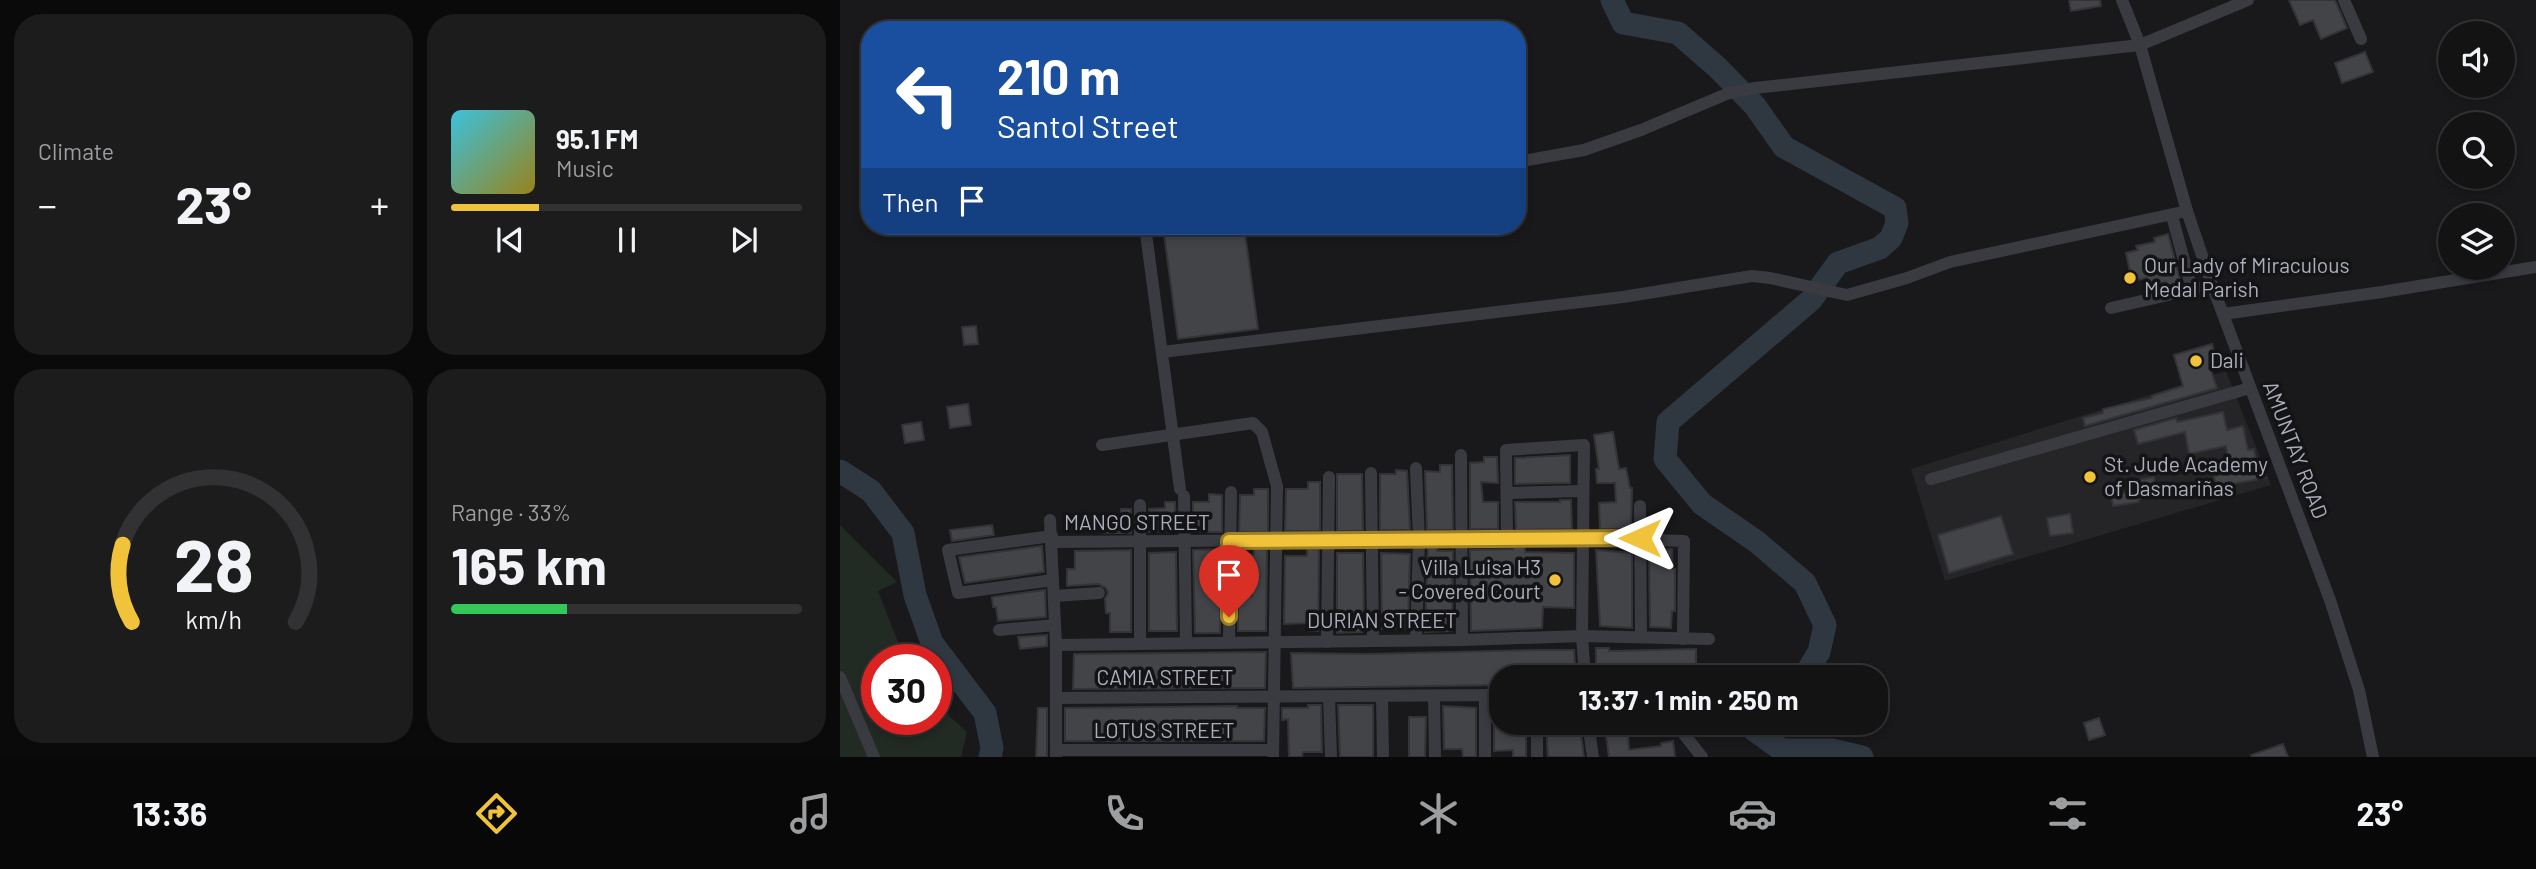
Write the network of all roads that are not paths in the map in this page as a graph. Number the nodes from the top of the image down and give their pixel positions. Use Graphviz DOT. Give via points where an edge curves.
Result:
graph roads {
  1 [pos="2122,0"];
  2 [pos="2248,0"];
  3 [pos="2344,0"];
  4 [pos="2361,39"];
  5 [pos="2140,44"];
  6 [pos="1526,160"];
  7 [pos="2187,211"];
  8 [pos="2172,216"];
  9 [pos="1146,235"];
  10 [pos="2536,267"];
  11 [pos="2212,285"];
  12 [pos="2192,290"];
  13 [pos="2112,308"];
  14 [pos="2223,314"];
  15 [pos="1162,352"];
  16 [pos="2250,388"];
  17 [pos="1173,434"];
  18 [pos="1102,445"];
  19 [pos="1461,455"];
  20 [pos="1416,468"];
  21 [pos="1371,473"];
  22 [pos="1328,477"];
  23 [pos="1931,479"];
  24 [pos="1583,491"];
  25 [pos="1231,492"];
  26 [pos="1507,493"];
  27 [pos="1140,505"];
  28 [pos="1640,506"];
  29 [pos="1050,520"];
  30 [pos="1582,538"];
  31 [pos="1640,538"];
  32 [pos="1052,539"];
  33 [pos="1507,539"];
  34 [pos="1275,540"];
  35 [pos="1329,540"];
  36 [pos="1373,540"];
  37 [pos="1419,540"];
  38 [pos="1462,540"];
  39 [pos="1229,541"];
  40 [pos="1141,542"];
  41 [pos="1184,542"];
  42 [pos="1053,580"];
  43 [pos="1098,593"];
  44 [pos="1054,596"];
  45 [pos="1055,625"];
  46 [pos="999,630"];
  47 [pos="1582,636"];
  48 [pos="1642,637"];
  49 [pos="1683,639"];
  50 [pos="1709,639"];
  51 [pos="1373,640"];
  52 [pos="1416,640"];
  53 [pos="1462,640"];
  54 [pos="1275,641"];
  55 [pos="1186,642"];
  56 [pos="1229,642"];
  57 [pos="1327,642"];
  58 [pos="1140,643"];
  59 [pos="1056,645"];
  60 [pos="1583,665"];
  61 [pos="840,677"];
  62 [pos="1485,695"];
  63 [pos="1489,695"];
  64 [pos="1382,696"];
  65 [pos="1434,696"];
  66 [pos="1329,697"];
  67 [pos="1056,698"];
  68 [pos="1274,698"];
  69 [pos="1537,735"];
  70 [pos="1589,735"];
  71 [pos="1685,735"];
  72 [pos="1273,753"];
  73 [pos="1056,754"];
  74 [pos="873,757"];
  75 [pos="1331,757"];
  76 [pos="1383,757"];
  77 [pos="1435,757"];
  78 [pos="1485,757"];
  79 [pos="1537,757"];
  80 [pos="1593,757"];
  81 [pos="1702,757"];
  82 [pos="2373,757"];
  1 -- 5 [label="street, AMUNTAY ROAD"];
  2 -- 5 [label="street"];
  3 -- 4 [label="street"];
  5 -- 6 [label="street" via="1755,88 1729,93 1584,150"];
  5 -- 7 [label="street, AMUNTAY ROAD"];
  7 -- 8 [label="street"];
  7 -- 11 [label="street, AMUNTAY ROAD"];
  8 -- 12 [label="street"];
  8 -- 15 [label="street" via="1950,262 1847,295 1752,276 1623,297"];
  9 -- 15 [label="street"];
  10 -- 14 [label="street"];
  11 -- 12 [label="street"];
  11 -- 14 [label="street, AMUNTAY ROAD"];
  12 -- 13 [label="street"];
  14 -- 16 [label="street, AMUNTAY ROAD"];
  15 -- 17 [label="street"];
  16 -- 23 [label="street"];
  16 -- 82 [label="street, AMUNTAY ROAD" via="2330,600 2359,690"];
  17 -- 18 [label="street"];
  17 -- 34 [label="street" via="1253,424 1262,432 1278,486"];
  17 -- 41 [label="street"];
  19 -- 38 [label="street"];
  20 -- 37 [label="street"];
  21 -- 36 [label="street"];
  22 -- 35 [label="street"];
  24 -- 26 [label="street"];
  24 -- 26 [label="street" via="1584,445 1506,450"];
  24 -- 30 [label="street"];
  25 -- 39 [label="street"];
  26 -- 33 [label="street"];
  27 -- 40 [label="street"];
  28 -- 31 [label="street"];
  29 -- 32 [label="street"];
  30 -- 31 [label="street, MANGO STREET"];
  30 -- 33 [label="street, MANGO STREET"];
  30 -- 47 [label="street"];
  31 -- 48 [label="street"];
  31 -- 49 [label="street, MANGO STREET" via="1684,541"];
  32 -- 40 [label="street, MANGO STREET"];
  32 -- 42 [label="street"];
  32 -- 42 [label="street, MANGO STREET" via="948,550 958,593"];
  33 -- 38 [label="street, MANGO STREET"];
  34 -- 35 [label="street, MANGO STREET"];
  34 -- 39 [label="street, MANGO STREET"];
  34 -- 54 [label="street"];
  35 -- 36 [label="street, MANGO STREET"];
  35 -- 57 [label="street"];
  36 -- 37 [label="street, MANGO STREET"];
  36 -- 51 [label="street"];
  37 -- 38 [label="street, MANGO STREET"];
  37 -- 52 [label="street"];
  38 -- 53 [label="street"];
  39 -- 41 [label="street, MANGO STREET"];
  39 -- 56 [label="street"];
  40 -- 41 [label="street, MANGO STREET"];
  40 -- 58 [label="street"];
  41 -- 55 [label="street"];
  42 -- 44 [label="street"];
  43 -- 44 [label="street"];
  44 -- 45 [label="street"];
  45 -- 46 [label="street"];
  45 -- 59 [label="street"];
  47 -- 48 [label="street, DURIAN STREET"];
  47 -- 53 [label="street, DURIAN STREET"];
  47 -- 60 [label="street"];
  48 -- 49 [label="street, DURIAN STREET"];
  49 -- 50 [label="street, DURIAN STREET"];
  51 -- 52 [label="street, DURIAN STREET"];
  51 -- 57 [label="street, DURIAN STREET"];
  52 -- 53 [label="street, DURIAN STREET"];
  54 -- 56 [label="street, DURIAN STREET"];
  54 -- 57 [label="street, DURIAN STREET"];
  54 -- 68 [label="street"];
  55 -- 56 [label="street, DURIAN STREET"];
  55 -- 58 [label="street, DURIAN STREET"];
  58 -- 59 [label="street, DURIAN STREET"];
  59 -- 67 [label="street"];
  61 -- 74 [label="street"];
  62 -- 63 [label="street, CAMIA STREET"];
  62 -- 65 [label="street, CAMIA STREET"];
  62 -- 78 [label="street"];
  64 -- 65 [label="street, CAMIA STREET"];
  64 -- 66 [label="street, CAMIA STREET"];
  64 -- 76 [label="street"];
  65 -- 77 [label="street"];
  66 -- 68 [label="street, CAMIA STREET"];
  66 -- 75 [label="street"];
  67 -- 68 [label="street, CAMIA STREET"];
  67 -- 73 [label="street"];
  68 -- 72 [label="street"];
  69 -- 79 [label="street"];
  70 -- 80 [label="street"];
  71 -- 81 [label="street"];
  72 -- 73 [label="street, LOTUS STREET"];
}
